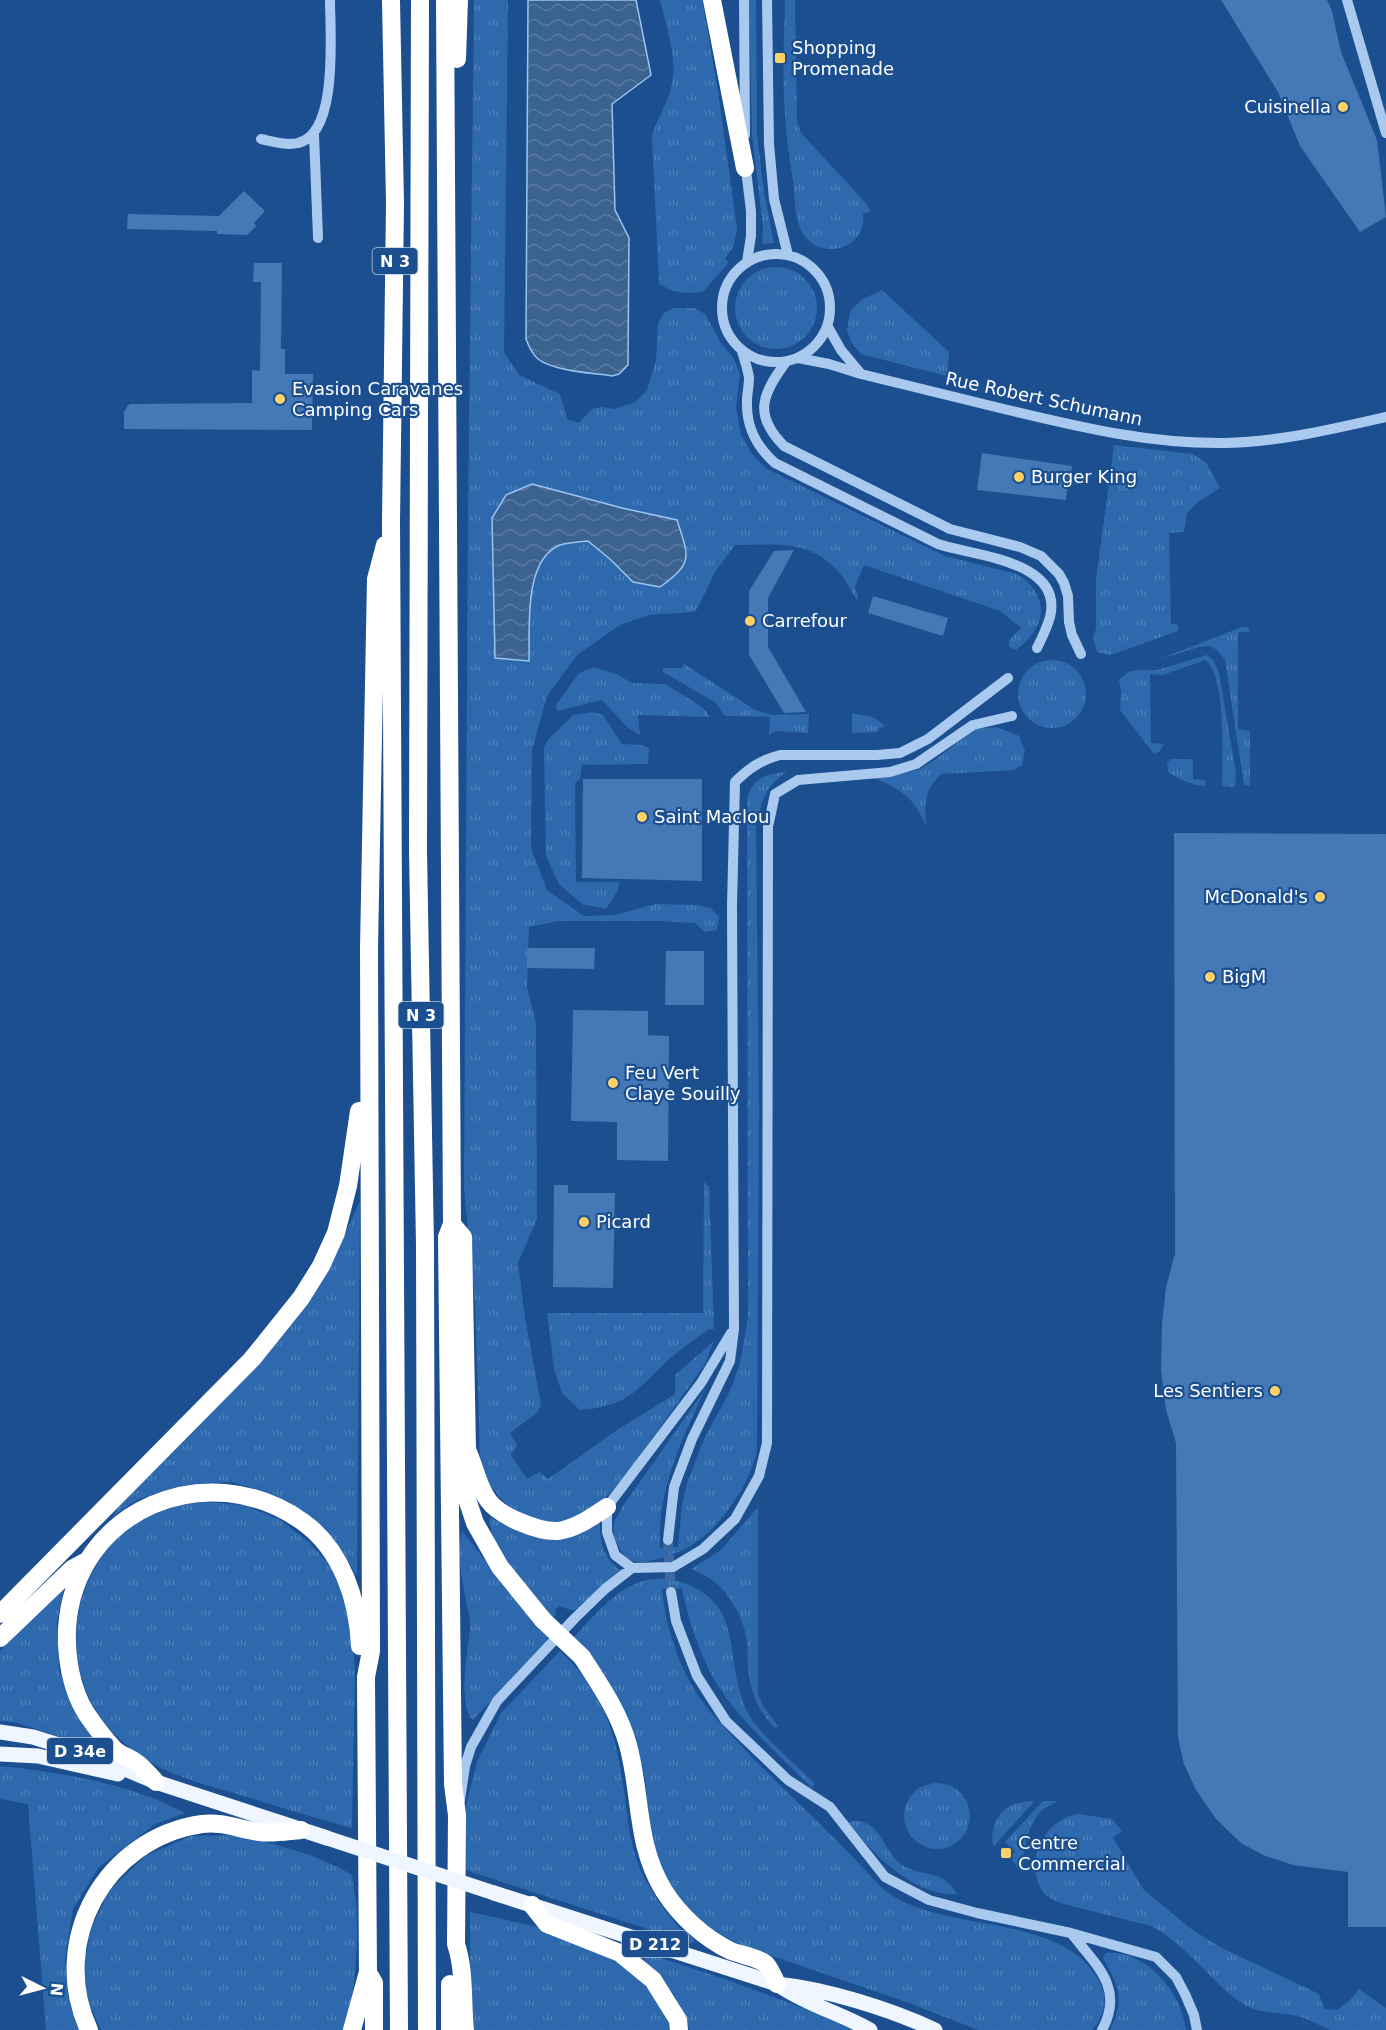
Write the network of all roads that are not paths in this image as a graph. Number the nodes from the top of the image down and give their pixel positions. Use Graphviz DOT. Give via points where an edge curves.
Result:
graph roads {
  1 [pos="330,0"];
  2 [pos="391,0"];
  3 [pos="420,0"];
  4 [pos="445,0"];
  5 [pos="459,0"];
  6 [pos="712,0"];
  7 [pos="744,0"];
  8 [pos="767,0"];
  9 [pos="1347,0"];
  10 [pos="1386,133"];
  11 [pos="314,134"];
  12 [pos="261,139"];
  13 [pos="745,168"];
  14 [pos="446,231"];
  15 [pos="318,238"];
  16 [pos="788,255"];
  17 [pos="747,262"];
  18 [pos="828,327"];
  19 [pos="742,351"];
  20 [pos="798,358"];
  21 [pos="786,362"];
  22 [pos="861,374"];
  23 [pos="1386,417"];
  24 [pos="391,522"];
  25 [pos="1037,648"];
  26 [pos="1081,654"];
  27 [pos="1008,678"];
  28 [pos="1012,716"];
  29 [pos="369,1084"];
  30 [pos="452,1224"];
  31 [pos="734,1329"];
  32 [pos="467,1450"];
  33 [pos="607,1507"];
  34 [pos="668,1540"];
  35 [pos="86,1561"];
  36 [pos="632,1568"];
  37 [pos="671,1592"];
  38 [pos="0,1614"];
  39 [pos="0,1638"];
  40 [pos="366,1677"];
  41 [pos="0,1732"];
  42 [pos="0,1754"];
  43 [pos="156,1782"];
  44 [pos="457,1815"];
  45 [pos="301,1830"];
  46 [pos="532,1905"];
  47 [pos="1071,1933"];
  48 [pos="456,1944"];
  49 [pos="368,1972"];
  50 [pos="777,1984"];
  51 [pos="88,2030"];
  52 [pos="352,2030"];
  53 [pos="374,2030"];
  54 [pos="399,2030"];
  55 [pos="427,2030"];
  56 [pos="450,2030"];
  57 [pos="465,2030"];
  58 [pos="679,2030"];
  59 [pos="870,2030"];
  60 [pos="935,2030"];
  61 [pos="1102,2030"];
  62 [pos="1197,2030"];
  1 -- 11 [label="street" via="330,83"];
  2 -- 24 [label="highway, N 3" via="395,213"];
  3 -- 55 [label="highway, N 3" via="418,851 425,1245"];
  4 -- 14 [label="highway"];
  5 -- 14 [label="highway" via="454,194"];
  6 -- 13 [label="highway"];
  7 -- 13 [label="street"];
  8 -- 16 [label="street" via="769,144 774,199"];
  9 -- 10 [label="street"];
  11 -- 12 [label="street" via="298,143"];
  11 -- 15 [label="street"];
  13 -- 17 [label="street" via="751,228"];
  14 -- 30 [label="highway"];
  16 -- 17 [label="street" via="760,256"];
  16 -- 18 [label="street" via="812,267 821,278 831,305"];
  17 -- 19 [label="street" via="726,288 722,305 730,338"];
  18 -- 20 [label="street" via="821,340"];
  18 -- 22 [label="street"];
  19 -- 21 [label="street" via="770,363"];
  19 -- 25 [label="street" via="748,377 749,424 767,455 775,463 938,544 1020,565 1031,572 1042,581 1051,604 1050,618"];
  20 -- 21 [label="street"];
  20 -- 22 [label="street, Rue Robert Schumann"];
  21 -- 26 [label="street" via="772,381 764,405 768,428 784,446 950,529 1041,556 1064,583 1071,628"];
  22 -- 23 [label="street, Rue Robert Schumann" via="1112,434 1165,441 1225,443 1286,438"];
  24 -- 29 [label="highway" via="376,579"];
  24 -- 54 [label="highway, N 3"];
  27 -- 31 [label="street" via="928,739 900,753 780,755 749,768 735,782"];
  28 -- 36 [label="street" via="973,725 910,766 890,772 798,780 775,794 768,826 767,1443 759,1476 735,1519 704,1549 673,1567"];
  29 -- 38 [label="highway" via="358,1114 352,1168 336,1233 301,1298 252,1359"];
  29 -- 40 [label="highway" via="370,1651"];
  30 -- 32 [label="highway" via="463,1237"];
  30 -- 44 [label="highway" via="447,1237 453,1784"];
  31 -- 33 [label="street" via="701,1383"];
  31 -- 34 [label="street" via="730,1361 692,1439 674,1487"];
  32 -- 33 [label="highway" via="478,1484 489,1502 524,1525 557,1531 579,1525"];
  32 -- 50 [label="highway, bridge" via="462,1468 467,1499 475,1523 500,1567 543,1620 582,1657 609,1698 628,1743 642,1838 664,1892 702,1934 766,1964"];
  33 -- 36 [label="street" via="607,1532 615,1555"];
  35 -- 39 [label="highway" via="72,1569"];
  35 -- 40 [label="highway" via="124,1521 174,1496 222,1492 265,1501 305,1523 335,1557 357,1612"];
  35 -- 43 [label="highway" via="68,1617 71,1672 85,1712 94,1724 115,1750 138,1763"];
  36 -- 44 [label="street" via="605,1589 497,1701 471,1746"];
  37 -- 47 [label="street" via="676,1621 697,1676 726,1721 788,1780 830,1807 885,1877 929,1900"];
  40 -- 49 [label="highway"];
  41 -- 43 [label="main road, D 34e" via="33,1737 94,1756"];
  42 -- 43 [label="main road, D 34e" via="38,1756"];
  43 -- 45 [label="main road, D 34e"];
  44 -- 48 [label="highway"];
  45 -- 46 [label="main road, D 212, bridge"];
  45 -- 51 [label="highway" via="262,1833 204,1823 174,1830 133,1852 101,1886 81,1928 75,1978 78,2004"];
  46 -- 50 [label="main road, D 212"];
  46 -- 58 [label="highway" via="547,1924 620,1953 653,1980 678,2020"];
  47 -- 61 [label="street" via="1103,1972 1110,1989 1111,2003"];
  47 -- 62 [label="street" via="1156,1957 1176,1977"];
  48 -- 56 [label="highway" via="451,1960"];
  48 -- 57 [label="highway" via="462,1962"];
  49 -- 52 [label="highway"];
  49 -- 53 [label="highway" via="374,1983"];
  50 -- 59 [label="main road, D 212" via="798,1998"];
  50 -- 60 [label="main road, D 212" via="813,1989 907,2017"];
}
